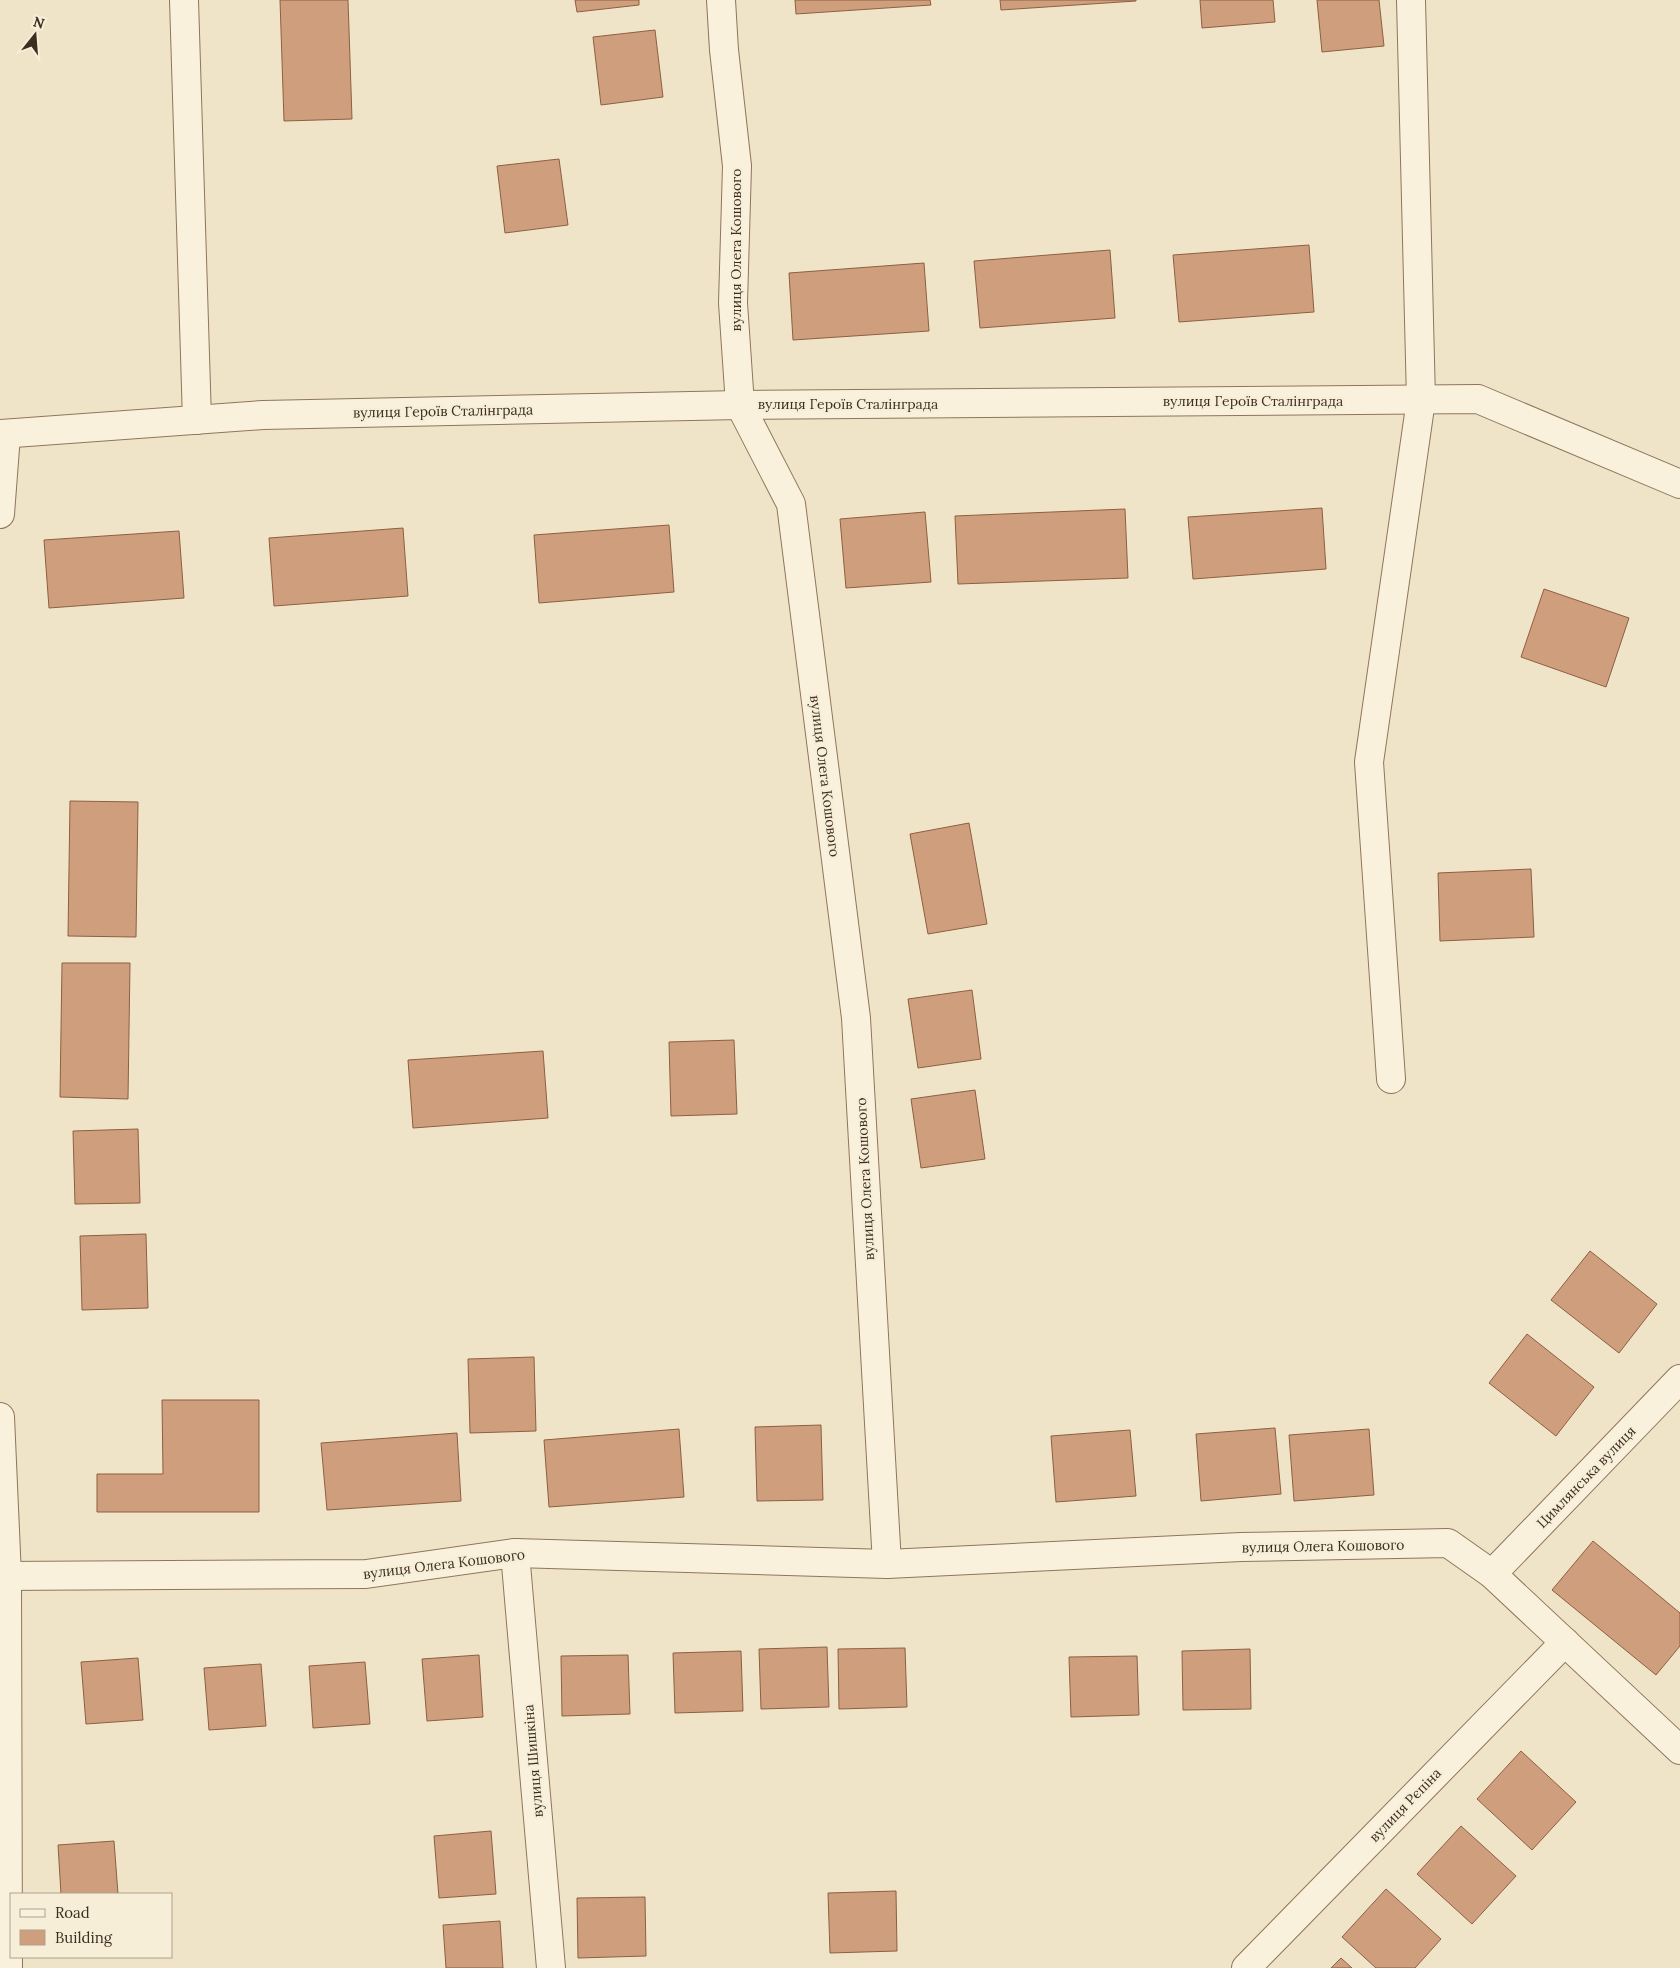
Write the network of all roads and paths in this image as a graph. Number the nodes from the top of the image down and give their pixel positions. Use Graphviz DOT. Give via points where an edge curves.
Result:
graph roads {
  1 [pos="184,0"];
  2 [pos="721,0"];
  3 [pos="1411,0"];
  4 [pos="1421,400"];
  5 [pos="740,405"];
  6 [pos="198,420"];
  7 [pos="3,435"];
  8 [pos="1680,484"];
  9 [pos="0,514"];
  10 [pos="1391,1079"];
  11 [pos="1680,1379"];
  12 [pos="0,1417"];
  13 [pos="514,1553"];
  14 [pos="887,1564"];
  15 [pos="1492,1574"];
  16 [pos="3,1576"];
  17 [pos="1565,1642"];
  18 [pos="1680,1750"];
  19 [pos="8,1968"];
  20 [pos="551,1968"];
  21 [pos="1246,1968"];
  1 -- 6 [label="street"];
  2 -- 5 [label="street, вулиця Олега Кошового" via="737,166 733,303"];
  3 -- 4 [label="street"];
  4 -- 5 [label="street, вулиця Героїв Сталінграда"];
  4 -- 8 [label="street, вулиця Героїв Сталінграда" via="1478,399"];
  4 -- 10 [label="street" via="1369,762"];
  5 -- 6 [label="street, вулиця Героїв Сталінграда" via="263,415"];
  5 -- 14 [label="street, вулиця Олега Кошового" via="791,504 856,1018"];
  6 -- 7 [label="street, вулиця Героїв Сталінграда"];
  7 -- 9 [label="street"];
  11 -- 15 [label="street, Цимлянська вулиця"];
  12 -- 16 [label="street"];
  13 -- 14 [label="street, вулиця Олега Кошового"];
  13 -- 16 [label="street, вулиця Олега Кошового" via="366,1574"];
  13 -- 20 [label="street, вулиця Шишкіна"];
  14 -- 15 [label="street, вулиця Олега Кошового" via="1241,1547 1448,1543"];
  15 -- 17 [label="street, вулиця Олега Кошового"];
  16 -- 19 [label="street"];
  17 -- 18 [label="street, вулиця Олега Кошового"];
  17 -- 21 [label="street, вулиця Рєпіна"];
}
